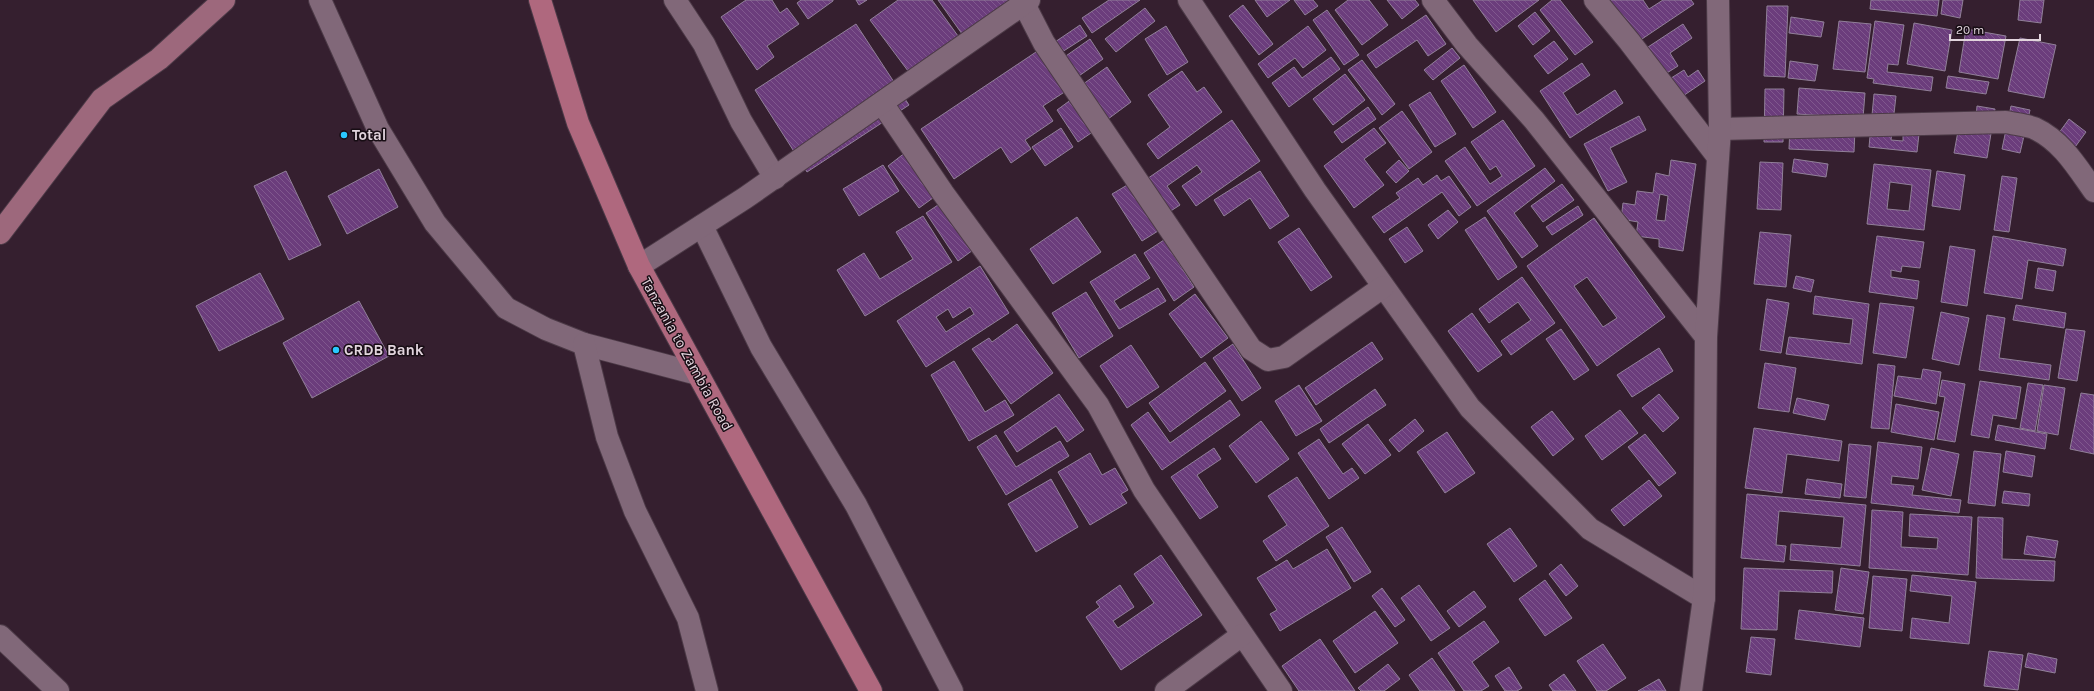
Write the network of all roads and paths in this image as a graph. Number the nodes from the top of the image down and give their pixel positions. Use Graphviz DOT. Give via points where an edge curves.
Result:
graph roads {
  1 [pos="224,0"];
  2 [pos="320,0"];
  3 [pos="540,0"];
  4 [pos="675,0"];
  5 [pos="1189,0"];
  6 [pos="1433,0"];
  7 [pos="1595,0"];
  8 [pos="1718,0"];
  9 [pos="1027,2"];
  10 [pos="882,104"];
  11 [pos="1720,129"];
  12 [pos="1718,157"];
  13 [pos="775,178"];
  14 [pos="2094,191"];
  15 [pos="702,226"];
  16 [pos="0,233"];
  17 [pos="639,266"];
  18 [pos="1383,287"];
  19 [pos="1706,337"];
  20 [pos="584,344"];
  21 [pos="698,374"];
  22 [pos="1704,598"];
  23 [pos="1242,635"];
  24 [pos="0,636"];
  25 [pos="58,691"];
  26 [pos="707,691"];
  27 [pos="871,691"];
  28 [pos="952,691"];
  29 [pos="1166,691"];
  30 [pos="1281,691"];
  31 [pos="1691,691"];
  1 -- 16 [label="main road" via="159,59 102,99"];
  2 -- 20 [label="street" via="378,129 435,223 506,308"];
  3 -- 17 [label="highway, Tanzania to Zambia Road" via="578,123"];
  4 -- 13 [label="street" via="704,44 742,121"];
  5 -- 18 [label="street" via="1302,171"];
  6 -- 19 [label="street" via="1467,45 1534,120"];
  7 -- 12 [label="street"];
  8 -- 11 [label="street"];
  9 -- 10 [label="street"];
  9 -- 18 [label="street" via="1044,43 1251,349 1268,360 1284,357"];
  10 -- 13 [label="street"];
  10 -- 23 [label="street" via="943,193 1098,405 1144,490"];
  11 -- 12 [label="street"];
  11 -- 14 [label="street" via="2006,122 2033,128 2050,138 2072,158"];
  12 -- 19 [label="street"];
  13 -- 15 [label="street"];
  15 -- 17 [label="street"];
  15 -- 28 [label="street" via="761,347 856,505"];
  17 -- 21 [label="highway, Tanzania to Zambia Road"];
  18 -- 22 [label="street" via="1470,408 1590,529"];
  19 -- 22 [label="street"];
  20 -- 21 [label="street"];
  20 -- 26 [label="street" via="607,437 635,510 688,618"];
  21 -- 27 [label="highway, Tanzania to Zambia Road"];
  22 -- 31 [label="street"];
  23 -- 29 [label="street"];
  23 -- 30 [label="street"];
  24 -- 25 [label="street"];
}
